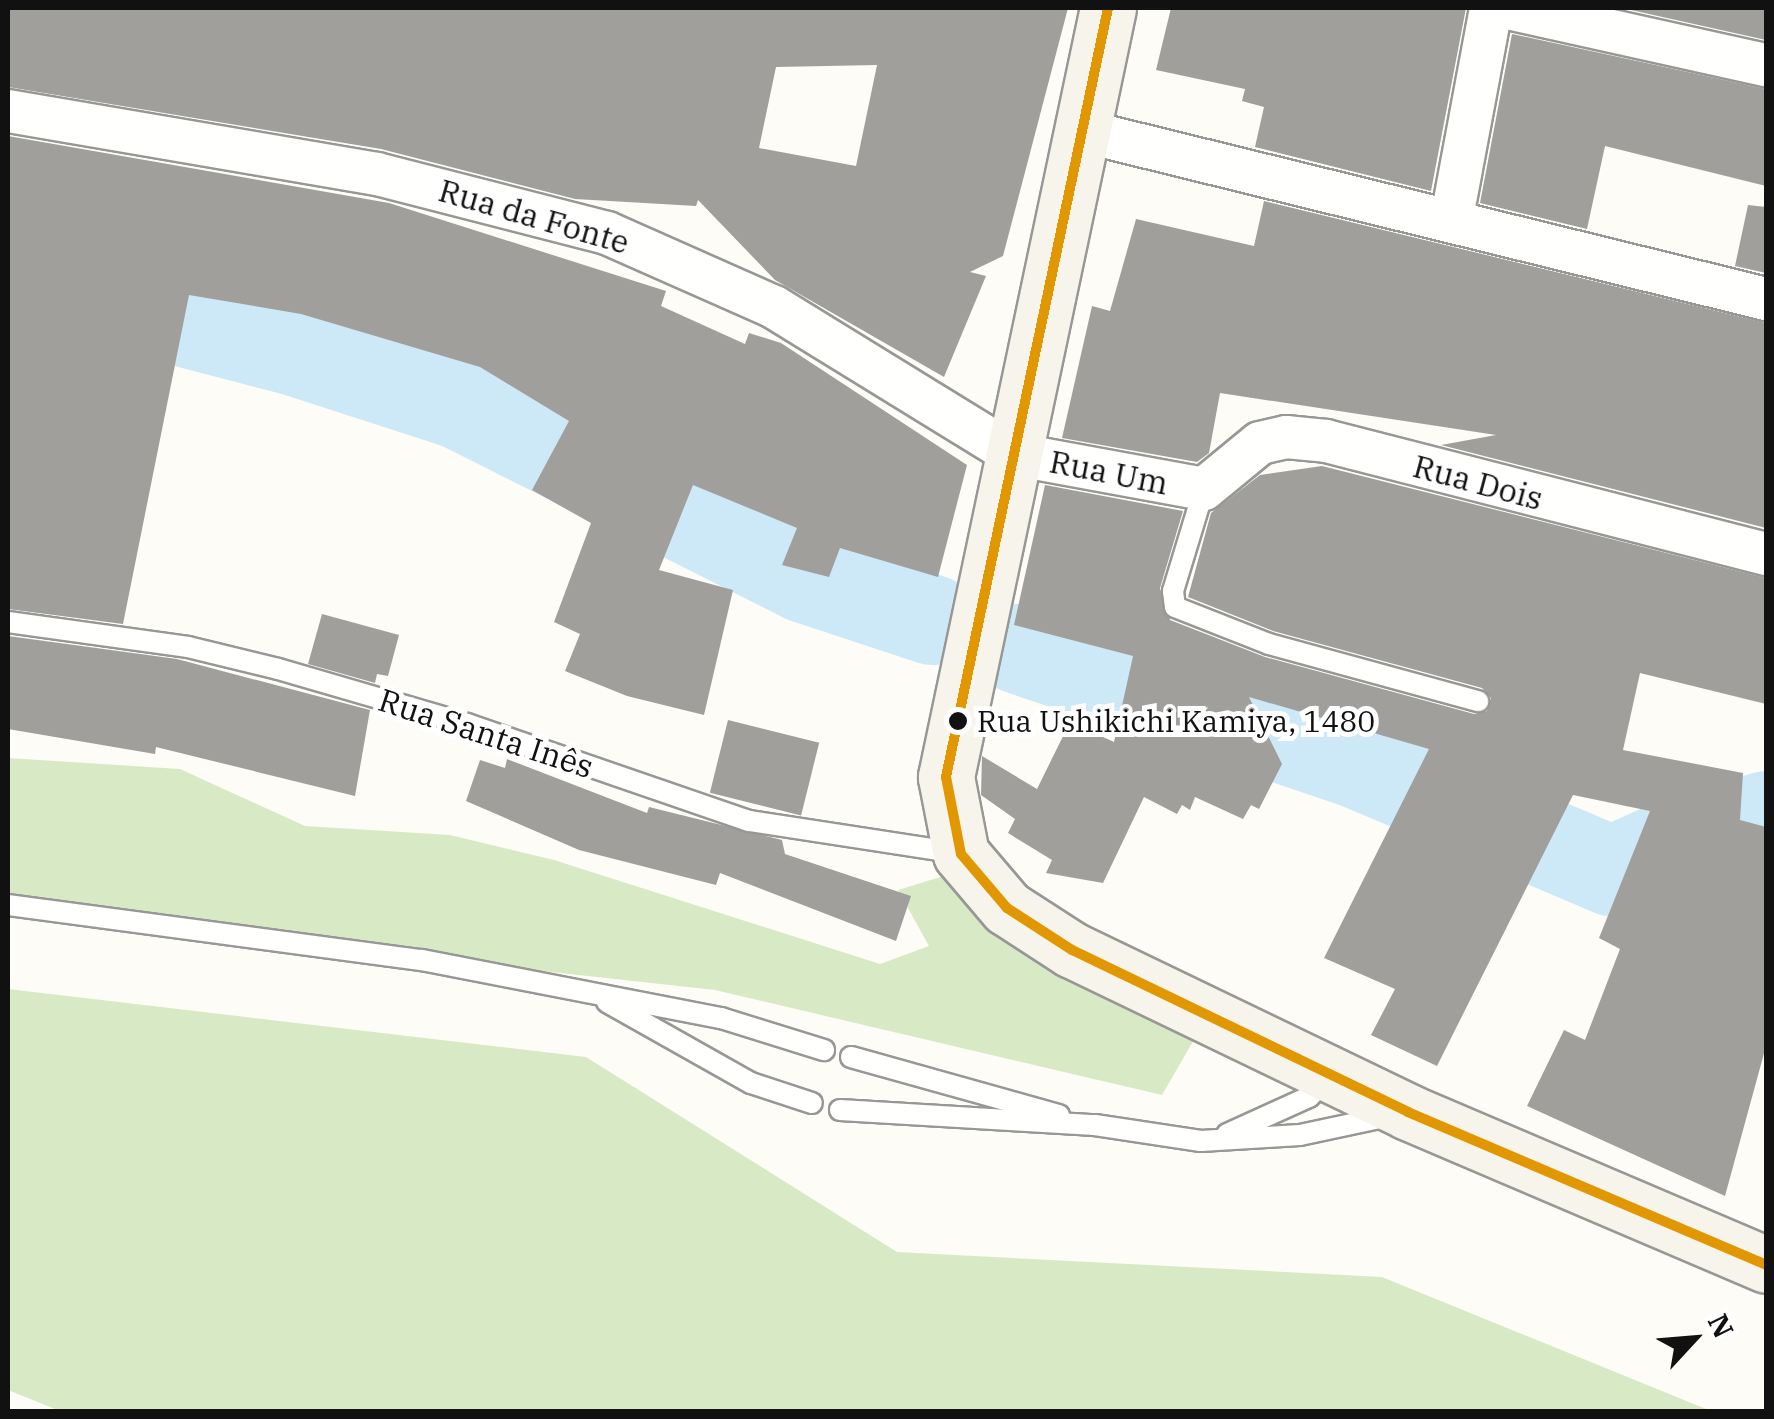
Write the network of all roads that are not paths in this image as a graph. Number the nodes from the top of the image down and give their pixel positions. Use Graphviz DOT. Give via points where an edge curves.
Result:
graph roads {
  1 [pos="1108,8"];
  2 [pos="1491,8"];
  3 [pos="1508,8"];
  4 [pos="1766,65"];
  5 [pos="8,111"];
  6 [pos="1083,131"];
  7 [pos="1452,218"];
  8 [pos="1766,299"];
  9 [pos="1013,454"];
  10 [pos="1204,489"];
  11 [pos="1766,554"];
  12 [pos="8,622"];
  13 [pos="1478,701"];
  14 [pos="961,854"];
  15 [pos="8,905"];
  16 [pos="601,998"];
  17 [pos="824,1050"];
  18 [pos="851,1057"];
  19 [pos="1330,1074"];
  20 [pos="812,1104"];
  21 [pos="840,1110"];
  22 [pos="1408,1112"];
  23 [pos="1094,1126"];
  24 [pos="1201,1141"];
  25 [pos="1766,1265"];
  1 -- 6 [label="main road"];
  2 -- 7 [label="street"];
  3 -- 4 [label="street"];
  5 -- 9 [label="street, Rua da Fonte" via="378,174 607,233 774,307"];
  6 -- 7 [label="street"];
  6 -- 9 [label="main road"];
  7 -- 8 [label="street"];
  9 -- 10 [label="street, Rua Um"];
  9 -- 14 [label="main road" via="946,777"];
  10 -- 11 [label="street, Rua Dois" via="1260,443 1286,437 1326,441"];
  10 -- 13 [label="lane" via="1173,591 1175,607 1269,644"];
  12 -- 14 [label="lane, Rua Santa Inês" via="188,647 278,669 466,724 748,821"];
  14 -- 19 [label="main road" via="1007,908 1072,950"];
  15 -- 16 [label="lane" via="422,960"];
  16 -- 17 [label="lane" via="721,1018"];
  16 -- 20 [label="lane" via="706,1061"];
  18 -- 23 [label="lane"];
  19 -- 22 [label="main road"];
  19 -- 24 [label="lane" via="1281,1112"];
  21 -- 23 [label="lane"];
  22 -- 24 [label="lane" via="1300,1136"];
  22 -- 25 [label="main road"];
  23 -- 24 [label="lane"];
}
